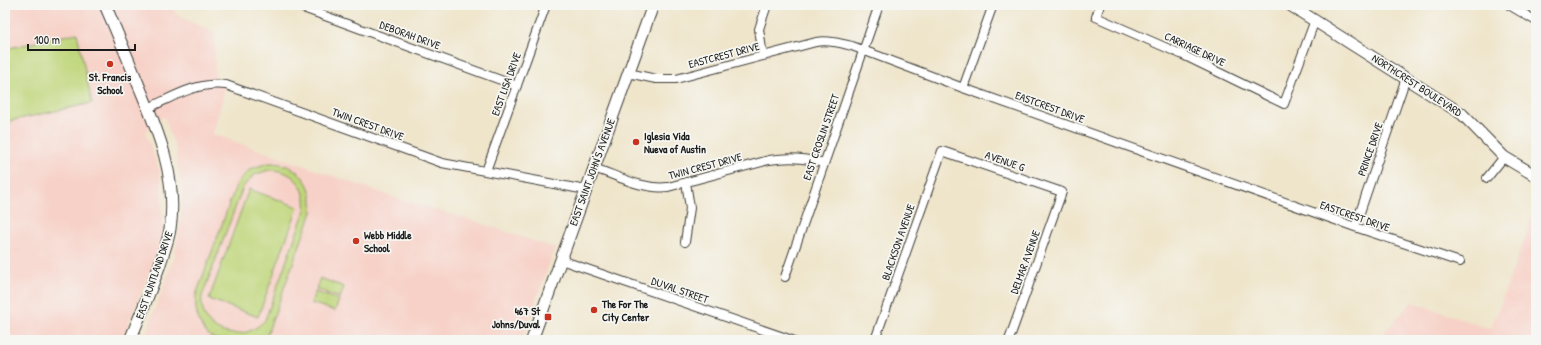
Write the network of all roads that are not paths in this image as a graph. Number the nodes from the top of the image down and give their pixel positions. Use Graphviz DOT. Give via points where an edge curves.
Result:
graph roads {
  1 [pos="105,5"];
  2 [pos="295,5"];
  3 [pos="546,5"];
  4 [pos="652,5"];
  5 [pos="767,5"];
  6 [pos="879,5"];
  7 [pos="993,5"];
  8 [pos="1100,5"];
  9 [pos="1290,5"];
  10 [pos="1509,5"];
  11 [pos="1315,20"];
  12 [pos="1536,22"];
  13 [pos="863,51"];
  14 [pos="764,56"];
  15 [pos="628,73"];
  16 [pos="1406,78"];
  17 [pos="517,86"];
  18 [pos="963,88"];
  19 [pos="148,108"];
  20 [pos="942,151"];
  21 [pos="1504,157"];
  22 [pos="824,163"];
  23 [pos="594,168"];
  24 [pos="486,171"];
  25 [pos="1536,176"];
  26 [pos="1487,178"];
  27 [pos="686,182"];
  28 [pos="586,190"];
  29 [pos="1062,192"];
  30 [pos="1355,227"];
  31 [pos="685,242"];
  32 [pos="561,260"];
  33 [pos="1460,262"];
  34 [pos="785,277"];
  35 [pos="130,340"];
  36 [pos="532,340"];
  37 [pos="792,340"];
  38 [pos="875,340"];
  39 [pos="1009,340"];
  1 -- 19 [label="street, EAST HUNTLAND DRIVE"];
  2 -- 17 [label="street, DEBORAH DRIVE"];
  3 -- 17 [label="street, EAST LISA DRIVE"];
  4 -- 15 [label="street, EAST SAINT JOHN'S AVENUE"];
  5 -- 14 [label="street" via="759,29"];
  6 -- 13 [label="street, EAST CROSLIN STREET"];
  7 -- 18 [label="street"];
  8 -- 11 [label="street, CARRIAGE DRIVE" via="1096,17 1183,55 1284,104"];
  9 -- 11 [label="street, NORTHCREST BOULEVARD"];
  10 -- 12 [label="street"];
  11 -- 16 [label="street, NORTHCREST BOULEVARD"];
  13 -- 14 [label="street, EASTCREST DRIVE" via="852,46 822,41"];
  13 -- 18 [label="street, EASTCREST DRIVE"];
  13 -- 22 [label="street, EAST CROSLIN STREET"];
  14 -- 15 [label="street, EASTCREST DRIVE" via="676,80"];
  15 -- 23 [label="street, EAST SAINT JOHN'S AVENUE"];
  16 -- 21 [label="street, NORTHCREST BOULEVARD" via="1462,114"];
  16 -- 30 [label="street, PRINCE DRIVE"];
  17 -- 24 [label="street, EAST LISA DRIVE"];
  18 -- 30 [label="street, EASTCREST DRIVE"];
  19 -- 24 [label="street, TWIN CREST DRIVE" via="190,88 215,83 226,84 442,163"];
  19 -- 35 [label="street, EAST HUNTLAND DRIVE" via="166,160 171,222 167,244 150,294"];
  20 -- 29 [label="street, AVENUE G"];
  20 -- 38 [label="street, BLACKSON AVENUE"];
  21 -- 25 [label="street, NORTHCREST BOULEVARD"];
  21 -- 26 [label="street"];
  22 -- 27 [label="street, TWIN CREST DRIVE" via="803,158 769,160"];
  22 -- 34 [label="street, EAST CROSLIN STREET"];
  23 -- 27 [label="street, TWIN CREST DRIVE" via="651,187 668,188"];
  23 -- 28 [label="street, EAST SAINT JOHN'S AVENUE"];
  24 -- 28 [label="street, TWIN CREST DRIVE"];
  27 -- 31 [label="street" via="690,208"];
  28 -- 32 [label="street, EAST SAINT JOHN'S AVENUE"];
  29 -- 39 [label="street, DELMAR AVENUE"];
  30 -- 33 [label="street, EASTCREST DRIVE"];
  32 -- 36 [label="street, EAST SAINT JOHN'S AVENUE"];
  32 -- 37 [label="street, DUVAL STREET"];
}
